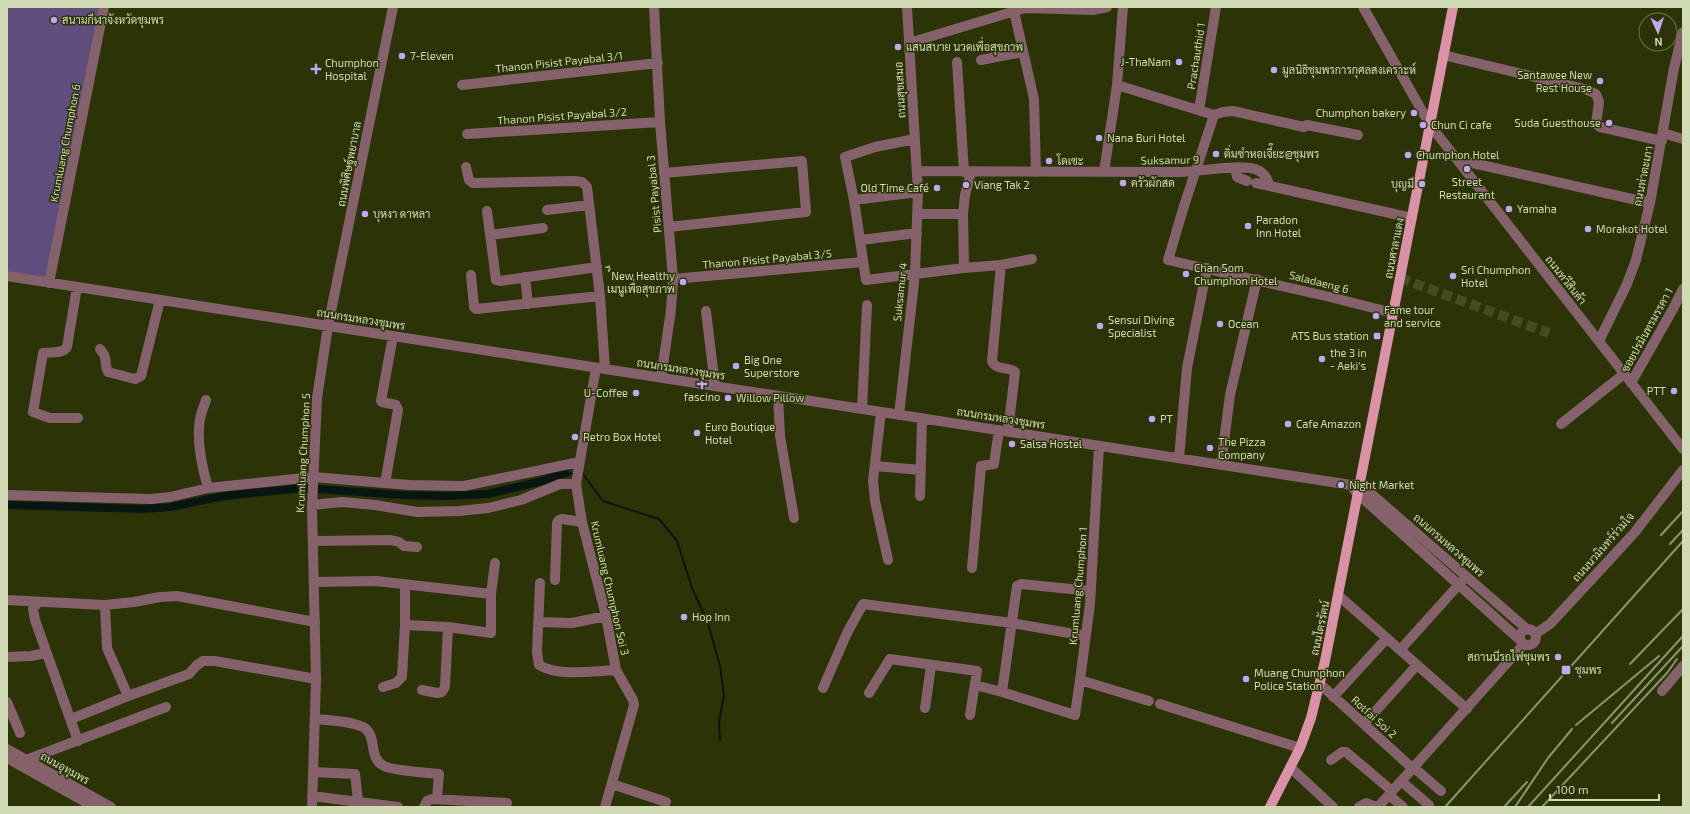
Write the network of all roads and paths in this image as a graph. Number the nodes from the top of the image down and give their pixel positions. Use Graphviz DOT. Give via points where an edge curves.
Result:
graph roads {
  1 [pos="104,7"];
  2 [pos="393,7"];
  3 [pos="654,7"];
  4 [pos="907,7"];
  5 [pos="1107,7"];
  6 [pos="1123,7"];
  7 [pos="1216,7"];
  8 [pos="1363,7"];
  9 [pos="1453,7"];
  10 [pos="1014,9"];
  11 [pos="1683,32"];
  12 [pos="909,43"];
  13 [pos="1023,52"];
  14 [pos="1443,56"];
  15 [pos="982,60"];
  16 [pos="957,62"];
  17 [pos="658,63"];
  18 [pos="462,85"];
  19 [pos="1118,85"];
  20 [pos="1199,110"];
  21 [pos="1214,115"];
  22 [pos="660,122"];
  23 [pos="1430,126"];
  24 [pos="466,134"];
  25 [pos="1358,135"];
  26 [pos="1662,137"];
  27 [pos="915,139"];
  28 [pos="1683,139"];
  29 [pos="1454,157"];
  30 [pos="466,168"];
  31 [pos="1235,168"];
  32 [pos="917,171"];
  33 [pos="968,172"];
  34 [pos="1036,172"];
  35 [pos="1104,172"];
  36 [pos="1196,172"];
  37 [pos="664,173"];
  38 [pos="1270,186"];
  39 [pos="918,192"];
  40 [pos="854,200"];
  41 [pos="1650,203"];
  42 [pos="589,204"];
  43 [pos="547,210"];
  44 [pos="487,211"];
  45 [pos="918,214"];
  46 [pos="963,214"];
  47 [pos="1412,218"];
  48 [pos="669,227"];
  49 [pos="543,228"];
  50 [pos="917,233"];
  51 [pos="490,235"];
  52 [pos="860,240"];
  53 [pos="1032,259"];
  54 [pos="863,262"];
  55 [pos="1001,266"];
  56 [pos="597,267"];
  57 [pos="964,268"];
  58 [pos="1207,268"];
  59 [pos="471,274"];
  60 [pos="915,274"];
  61 [pos="7,276"];
  62 [pos="525,277"];
  63 [pos="673,279"];
  64 [pos="1257,279"];
  65 [pos="49,283"];
  66 [pos="77,287"];
  67 [pos="1683,289"];
  68 [pos="600,296"];
  69 [pos="160,300"];
  70 [pos="528,304"];
  71 [pos="867,305"];
  72 [pos="706,311"];
  73 [pos="1393,313"];
  74 [pos="328,326"];
  75 [pos="393,336"];
  76 [pos="1599,342"];
  77 [pos="100,349"];
  78 [pos="601,368"];
  79 [pos="1624,374"];
  80 [pos="661,378"];
  81 [pos="1631,383"];
  82 [pos="715,386"];
  83 [pos="778,396"];
  84 [pos="206,400"];
  85 [pos="862,409"];
  86 [pos="881,412"];
  87 [pos="899,415"];
  88 [pos="78,418"];
  89 [pos="922,418"];
  90 [pos="1561,424"];
  91 [pos="1003,431"];
  92 [pos="1099,446"];
  93 [pos="1683,449"];
  94 [pos="1179,458"];
  95 [pos="578,464"];
  96 [pos="1221,465"];
  97 [pos="875,466"];
  98 [pos="921,470"];
  99 [pos="1683,470"];
  100 [pos="313,478"];
  101 [pos="385,483"];
  102 [pos="576,483"];
  103 [pos="208,488"];
  104 [pos="1356,488"];
  105 [pos="7,495"];
  106 [pos="920,496"];
  107 [pos="312,504"];
  108 [pos="794,518"];
  109 [pos="582,522"];
  110 [pos="1423,537"];
  111 [pos="313,541"];
  112 [pos="1415,546"];
  113 [pos="417,547"];
  114 [pos="888,560"];
  115 [pos="495,563"];
  116 [pos="972,568"];
  117 [pos="1467,576"];
  118 [pos="555,580"];
  119 [pos="314,582"];
  120 [pos="540,583"];
  121 [pos="404,585"];
  122 [pos="1459,585"];
  123 [pos="1091,591"];
  124 [pos="491,594"];
  125 [pos="1339,596"];
  126 [pos="7,600"];
  127 [pos="38,602"];
  128 [pos="105,605"];
  129 [pos="606,616"];
  130 [pos="315,622"];
  131 [pos="539,622"];
  132 [pos="1012,623"];
  133 [pos="405,625"];
  134 [pos="448,627"];
  135 [pos="1531,632"];
  136 [pos="1086,636"];
  137 [pos="1387,638"];
  138 [pos="1522,642"];
  139 [pos="1400,650"];
  140 [pos="46,652"];
  141 [pos="7,657"];
  142 [pos="931,666"];
  143 [pos="1418,666"];
  144 [pos="1683,666"];
  145 [pos="616,670"];
  146 [pos="316,679"];
  147 [pos="1080,680"];
  148 [pos="1320,684"];
  149 [pos="975,685"];
  150 [pos="383,687"];
  151 [pos="823,688"];
  152 [pos="422,690"];
  153 [pos="1662,691"];
  154 [pos="1002,692"];
  155 [pos="869,693"];
  156 [pos="128,696"];
  157 [pos="1333,697"];
  158 [pos="1149,701"];
  159 [pos="7,702"];
  160 [pos="1160,704"];
  161 [pos="166,707"];
  162 [pos="925,708"];
  163 [pos="1467,709"];
  164 [pos="970,715"];
  165 [pos="71,719"];
  166 [pos="314,719"];
  167 [pos="1364,724"];
  168 [pos="20,733"];
  169 [pos="78,741"];
  170 [pos="1300,748"];
  171 [pos="7,749"];
  172 [pos="7,758"];
  173 [pos="26,760"];
  174 [pos="1331,760"];
  175 [pos="1413,767"];
  176 [pos="1291,768"];
  177 [pos="313,772"];
  178 [pos="1401,781"];
  179 [pos="612,784"];
  180 [pos="1441,791"];
  181 [pos="1391,793"];
  182 [pos="312,796"];
  183 [pos="437,799"];
  184 [pos="358,801"];
  185 [pos="666,802"];
  186 [pos="507,803"];
  187 [pos="1429,805"];
  188 [pos="1272,806"];
  189 [pos="94,807"];
  190 [pos="111,807"];
  191 [pos="312,807"];
  192 [pos="398,807"];
  193 [pos="424,807"];
  194 [pos="605,807"];
  195 [pos="1334,807"];
  196 [pos="1359,807"];
  197 [pos="1377,807"];
  198 [pos="1403,807"];
  1 -- 65 [label="street, Krumluang Chumphon 6"];
  2 -- 74 [label="street, ถนนพิศิษฐ์พยาบาล"];
  3 -- 17 [label="street, Pisist Payabal 3"];
  4 -- 12 [label="street, ถนนสุขเสมอ"];
  5 -- 10 [label="street" via="1093,10"];
  6 -- 19 [label="street"];
  7 -- 20 [label="street, Prachauthid 1"];
  8 -- 23 [label="street, ถนนทวีสินค้า"];
  9 -- 14 [label="main road, ถนนศาลาแดง"];
  10 -- 12 [label="street"];
  10 -- 13 [label="street"];
  11 -- 26 [label="street, ถนนท่าตะเภา"];
  12 -- 27 [label="street, ถนนสุขเสมอ"];
  13 -- 15 [label="street"];
  13 -- 34 [label="street" via="1034,99"];
  14 -- 23 [label="main road, ถนนศาลาแดง"];
  14 -- 26 [label="street" via="1585,89 1596,94 1599,102 1596,124 1600,127"];
  16 -- 33 [label="street"];
  17 -- 18 [label="street, Thanon Pisist Payabal 3/1"];
  17 -- 22 [label="street, Pisist Payabal 3"];
  19 -- 20 [label="street"];
  19 -- 35 [label="street"];
  20 -- 21 [label="street"];
  21 -- 25 [label="street" via="1233,111 1304,127 1307,125"];
  21 -- 36 [label="street"];
  22 -- 24 [label="street, Thanon Pisist Payabal 3/2"];
  22 -- 37 [label="street, Pisist Payabal 3"];
  23 -- 29 [label="street, ถนนทวีสินค้า"];
  23 -- 47 [label="main road, ถนนศาลาแดง"];
  26 -- 28 [label="street"];
  26 -- 41 [label="street, ถนนท่าตะเภา"];
  27 -- 32 [label="street, ถนนสุขเสมอ"];
  27 -- 40 [label="street" via="875,147 845,157"];
  29 -- 41 [label="street"];
  29 -- 76 [label="street, ถนนทวีสินค้า"];
  30 -- 42 [label="street, Krumluang Chumphon Soi 3" via="469,180 473,183 582,182 587,187"];
  31 -- 36 [label="street, Suksamur 9"];
  31 -- 38 [label="street" via="1237,176"];
  31 -- 38 [label="street, Suksamur 9" via="1254,169 1262,173 1267,177"];
  32 -- 33 [label="street, Suksamur 9"];
  32 -- 39 [label="street, Suksamur 4"];
  33 -- 34 [label="street, Suksamur 9"];
  33 -- 46 [label="street"];
  34 -- 35 [label="street, Suksamur 9"];
  35 -- 36 [label="street, Suksamur 9"];
  36 -- 58 [label="street, Saladaeng 6" via="1168,260"];
  37 -- 48 [label="street, Pisist Payabal 3"];
  37 -- 48 [label="street" via="802,161 806,212"];
  38 -- 47 [label="street"];
  39 -- 40 [label="street"];
  39 -- 45 [label="street, Suksamur 4"];
  40 -- 52 [label="street"];
  41 -- 76 [label="street, ถนนท่าตะเภา" via="1632,272"];
  42 -- 43 [label="street"];
  42 -- 56 [label="street, Krumluang Chumphon Soi 3"];
  44 -- 51 [label="street"];
  45 -- 46 [label="street"];
  45 -- 50 [label="street, Suksamur 4"];
  46 -- 57 [label="street"];
  47 -- 73 [label="main road, ถนนศาลาแดง"];
  48 -- 63 [label="street, Pisist Payabal 3"];
  49 -- 51 [label="street"];
  50 -- 52 [label="street"];
  50 -- 60 [label="street, Suksamur 4"];
  51 -- 62 [label="street" via="496,280"];
  52 -- 54 [label="street"];
  53 -- 55 [label="street"];
  54 -- 60 [label="street" via="866,280"];
  54 -- 63 [label="street, Thanon Pisist Payabal 3/5"];
  55 -- 57 [label="street"];
  55 -- 91 [label="street" via="992,361 997,367 1012,369 1015,372"];
  56 -- 62 [label="street"];
  56 -- 68 [label="street, Krumluang Chumphon Soi 3"];
  57 -- 60 [label="street"];
  58 -- 64 [label="street, Saladaeng 6"];
  58 -- 94 [label="street" via="1187,368"];
  59 -- 70 [label="street" via="476,309"];
  60 -- 87 [label="street, Suksamur 4"];
  61 -- 65 [label="street, ถนนกรมหลวงชุมพร"];
  62 -- 70 [label="street"];
  63 -- 80 [label="street, Pisist Payabal 3"];
  64 -- 73 [label="street, Saladaeng 6"];
  64 -- 96 [label="street" via="1230,394"];
  65 -- 66 [label="street, ถนนกรมหลวงชุมพร"];
  66 -- 69 [label="street, ถนนกรมหลวงชุมพร"];
  66 -- 88 [label="street" via="68,347 62,351 43,353 33,412 55,419"];
  67 -- 81 [label="street, ซอยปรมินทรมรรคา 1"];
  68 -- 70 [label="street"];
  68 -- 78 [label="street, Krumluang Chumphon Soi 3"];
  69 -- 74 [label="street, ถนนกรมหลวงชุมพร"];
  69 -- 77 [label="street" via="141,376 138,378 108,372 106,358"];
  71 -- 85 [label="street"];
  72 -- 82 [label="street"];
  73 -- 104 [label="main road, ถนนศาลาแดง"];
  74 -- 75 [label="street, ถนนกรมหลวงชุมพร"];
  74 -- 100 [label="street, Krumluang Chumphon 5" via="317,398"];
  75 -- 78 [label="street, ถนนกรมหลวงชุมพร"];
  75 -- 101 [label="street" via="381,400 396,405 398,410"];
  76 -- 79 [label="street, ถนนทวีสินค้า"];
  78 -- 80 [label="street, ถนนกรมหลวงชุมพร"];
  78 -- 95 [label="street, Krumluang Chumphon Soi 3"];
  79 -- 81 [label="street, ถนนทวีสินค้า"];
  79 -- 90 [label="street"];
  80 -- 82 [label="street, ถนนกรมหลวงชุมพร"];
  81 -- 93 [label="street, ถนนทวีสินค้า"];
  82 -- 83 [label="street, ถนนกรมหลวงชุมพร"];
  83 -- 85 [label="street, ถนนกรมหลวงชุมพร"];
  83 -- 108 [label="street" via="780,436"];
  84 -- 103 [label="street" via="200,419 199,435 202,467"];
  85 -- 86 [label="street, ถนนกรมหลวงชุมพร"];
  86 -- 87 [label="street, ถนนกรมหลวงชุมพร"];
  86 -- 97 [label="street"];
  87 -- 89 [label="street, ถนนกรมหลวงชุมพร"];
  89 -- 91 [label="street, ถนนกรมหลวงชุมพร"];
  89 -- 98 [label="street"];
  91 -- 92 [label="street, ถนนกรมหลวงชุมพร"];
  91 -- 116 [label="street" via="994,464 981,466"];
  92 -- 94 [label="street, ถนนกรมหลวงชุมพร"];
  92 -- 123 [label="street, Krumluang Chumphon 1"];
  94 -- 96 [label="street, ถนนกรมหลวงชุมพร"];
  95 -- 101 [label="street" via="464,486"];
  95 -- 102 [label="street, Krumluang Chumphon Soi 3"];
  96 -- 104 [label="street, ถนนกรมหลวงชุมพร"];
  97 -- 98 [label="street"];
  97 -- 114 [label="street" via="875,501"];
  98 -- 106 [label="street"];
  99 -- 135 [label="street, ถนนนวมินทร์ร่วมใจ" via="1624,543 1550,624"];
  100 -- 101 [label="street"];
  100 -- 103 [label="street"];
  100 -- 107 [label="street, Krumluang Chumphon 5"];
  102 -- 107 [label="street" via="560,484 521,500 488,508 459,511 418,512 342,502"];
  102 -- 109 [label="street, Krumluang Chumphon Soi 3"];
  103 -- 105 [label="street" via="151,499"];
  104 -- 110 [label="street, ถนนกรมหลวงชุมพร"];
  104 -- 112 [label="street, ถนนกรมหลวงชุมพร"];
  104 -- 125 [label="main road, ถนนไตรรัตน์"];
  107 -- 111 [label="street, Krumluang Chumphon 5"];
  109 -- 118 [label="street" via="562,519 557,523"];
  109 -- 129 [label="street, Krumluang Chumphon Soi 3"];
  110 -- 112 [label="street"];
  110 -- 117 [label="street, ถนนกรมหลวงชุมพร"];
  111 -- 113 [label="street" via="391,540 404,546"];
  111 -- 119 [label="street, Krumluang Chumphon 5"];
  112 -- 122 [label="street, ถนนกรมหลวงชุมพร"];
  115 -- 124 [label="street"];
  117 -- 122 [label="street"];
  117 -- 135 [label="street, ถนนกรมหลวงชุมพร"];
  119 -- 121 [label="street" via="376,581"];
  119 -- 130 [label="street, Krumluang Chumphon 5"];
  120 -- 131 [label="street"];
  121 -- 124 [label="street"];
  121 -- 133 [label="street"];
  122 -- 138 [label="street, ถนนกรมหลวงชุมพร"];
  122 -- 139 [label="street"];
  123 -- 132 [label="street" via="1022,584 1017,586"];
  123 -- 136 [label="street, Krumluang Chumphon 1"];
  124 -- 134 [label="street" via="491,633"];
  125 -- 137 [label="street"];
  125 -- 148 [label="main road, ถนนไตรรัตน์"];
  126 -- 127 [label="street"];
  127 -- 128 [label="street"];
  127 -- 140 [label="street" via="34,609 34,617"];
  128 -- 130 [label="street" via="176,596"];
  128 -- 156 [label="street" via="107,648"];
  129 -- 131 [label="street" via="572,623"];
  129 -- 145 [label="street, Krumluang Chumphon Soi 3"];
  130 -- 146 [label="street, Krumluang Chumphon 5"];
  131 -- 145 [label="street" via="538,662 544,669 560,672"];
  132 -- 136 [label="street"];
  132 -- 151 [label="street" via="863,604"];
  132 -- 154 [label="street"];
  133 -- 134 [label="street"];
  133 -- 150 [label="street" via="402,677 396,683"];
  134 -- 152 [label="street" via="445,687 438,693"];
  135 -- 138 [label="street, ถนนนวมินทร์ร่วมใจ" via="1536,638 1533,643 1529,645"];
  136 -- 147 [label="street, Krumluang Chumphon 1"];
  137 -- 139 [label="street"];
  137 -- 157 [label="street"];
  138 -- 163 [label="street"];
  139 -- 143 [label="street"];
  140 -- 141 [label="street" via="31,656"];
  140 -- 165 [label="street"];
  142 -- 149 [label="street" via="977,671"];
  142 -- 155 [label="street" via="890,659"];
  142 -- 162 [label="street"];
  143 -- 163 [label="street"];
  143 -- 167 [label="street"];
  144 -- 153 [label="street"];
  145 -- 179 [label="street, Krumluang Chumphon Soi 3" via="634,705"];
  146 -- 156 [label="street" via="209,660 200,663 189,674"];
  146 -- 166 [label="street, Krumluang Chumphon 5"];
  147 -- 154 [label="street, Krumluang Chumphon 1" via="1075,715"];
  147 -- 158 [label="street"];
  148 -- 157 [label="street, Rotfai Soi 2"];
  148 -- 170 [label="main road, ถนนไตรรัตน์"];
  149 -- 154 [label="street"];
  149 -- 164 [label="street"];
  156 -- 165 [label="street"];
  157 -- 167 [label="street, Rotfai Soi 2"];
  159 -- 168 [label="street"];
  160 -- 170 [label="street"];
  161 -- 169 [label="street"];
  163 -- 175 [label="street"];
  165 -- 169 [label="street"];
  166 -- 177 [label="street, Krumluang Chumphon 5"];
  166 -- 183 [label="street" via="351,723 365,728 371,736 372,750 384,767 439,774"];
  167 -- 175 [label="street, Rotfai Soi 2"];
  169 -- 173 [label="street"];
  170 -- 176 [label="main road, ถนนไตรรัตน์"];
  171 -- 173 [label="street, ถนนอุทุมพร"];
  172 -- 189 [label="street, ถนนอุทุมพร"];
  173 -- 190 [label="street, ถนนอุทุมพร"];
  174 -- 181 [label="street" via="1346,752"];
  175 -- 178 [label="street"];
  175 -- 180 [label="street, Rotfai Soi 2"];
  176 -- 188 [label="main road, ถนนไตรรัตน์"];
  176 -- 195 [label="street"];
  177 -- 182 [label="street, Krumluang Chumphon 5"];
  177 -- 184 [label="street" via="355,774"];
  178 -- 181 [label="street"];
  178 -- 187 [label="street"];
  179 -- 185 [label="street"];
  179 -- 194 [label="street, Krumluang Chumphon Soi 3"];
  181 -- 197 [label="street"];
  181 -- 198 [label="street"];
  182 -- 184 [label="street"];
  182 -- 191 [label="street, Krumluang Chumphon 5"];
  183 -- 186 [label="street"];
  183 -- 193 [label="street" via="427,801"];
  184 -- 192 [label="street"];
  196 -- 197 [label="street" via="1366,803"];
}
